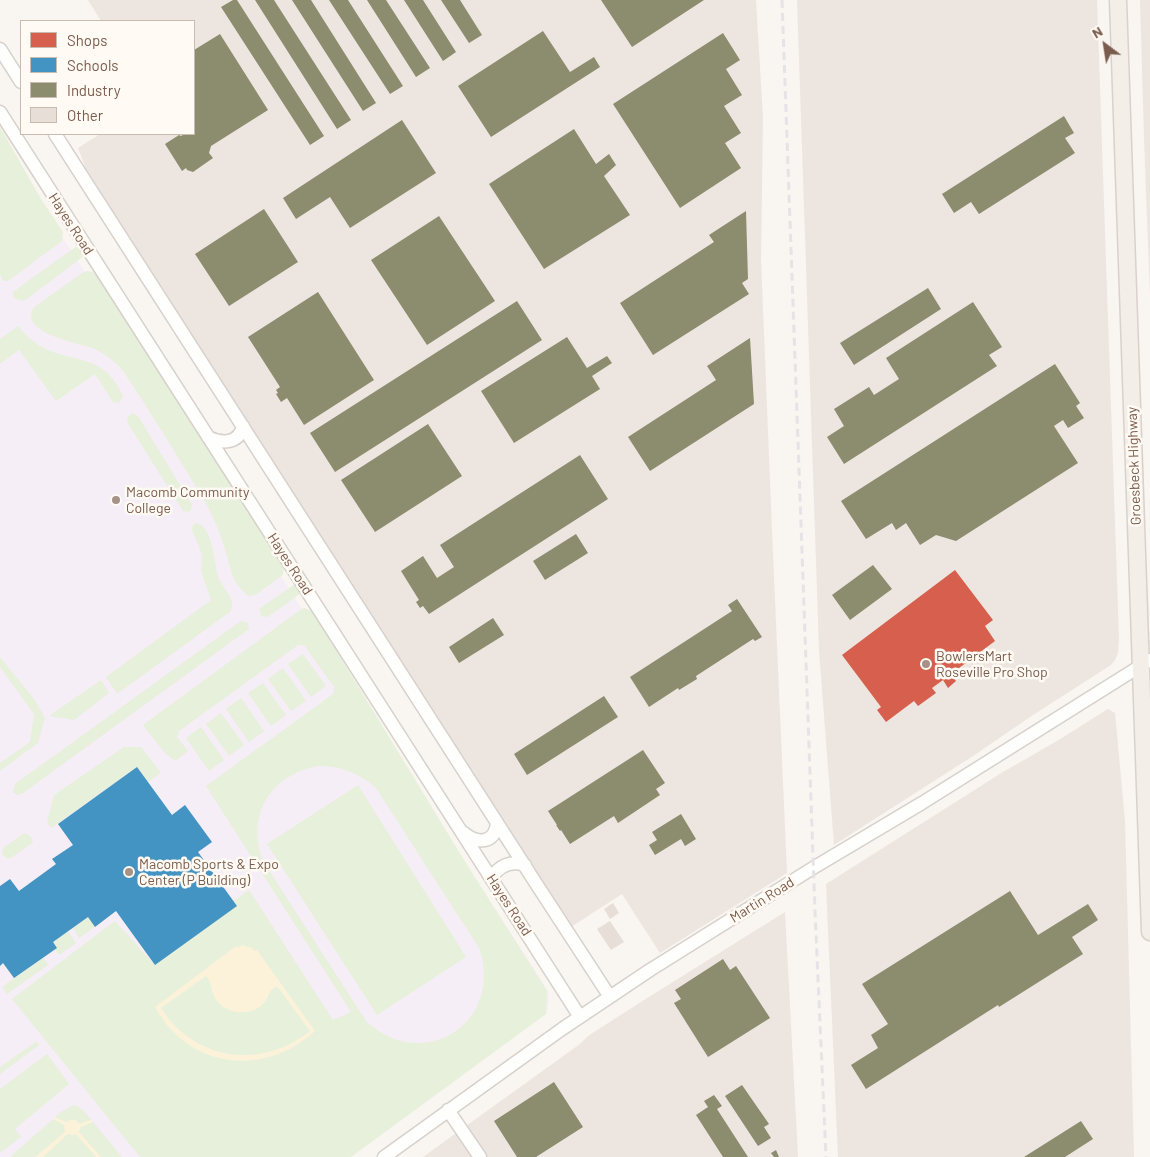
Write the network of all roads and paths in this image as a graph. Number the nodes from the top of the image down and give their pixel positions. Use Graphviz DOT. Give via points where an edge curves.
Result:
graph roads {
  1 [pos="1118,0"];
  2 [pos="0,49"];
  3 [pos="20,80"];
  4 [pos="0,112"];
  5 [pos="56,135"];
  6 [pos="243,426"];
  7 [pos="208,437"];
  8 [pos="1146,663"];
  9 [pos="497,824"];
  10 [pos="459,827"];
  11 [pos="524,865"];
  12 [pos="491,878"];
  13 [pos="1150,932"];
  14 [pos="610,996"];
  15 [pos="580,1017"];
  16 [pos="448,1110"];
  17 [pos="384,1157"];
  18 [pos="480,1157"];
  1 -- 8 [label="main road, Groesbeck Highway"];
  2 -- 3 [label="street"];
  4 -- 7 [label="street, Hayes Road"];
  5 -- 6 [label="street"];
  6 -- 7 [label="street" via="240,434 231,441 216,441"];
  6 -- 9 [label="street"];
  7 -- 10 [label="street, Hayes Road"];
  8 -- 13 [label="main road, Groesbeck Highway"];
  8 -- 14 [label="street, Martin Road"];
  9 -- 10 [label="street" via="490,838 478,841"];
  9 -- 11 [label="street"];
  10 -- 12 [label="street, Hayes Road"];
  11 -- 12 [label="street" via="505,865"];
  11 -- 14 [label="street"];
  12 -- 15 [label="street, Hayes Road"];
  14 -- 15 [label="street, Martin Road"];
  15 -- 16 [label="street, Martin Road"];
  16 -- 17 [label="street, Martin Road"];
  16 -- 18 [label="street"];
}
